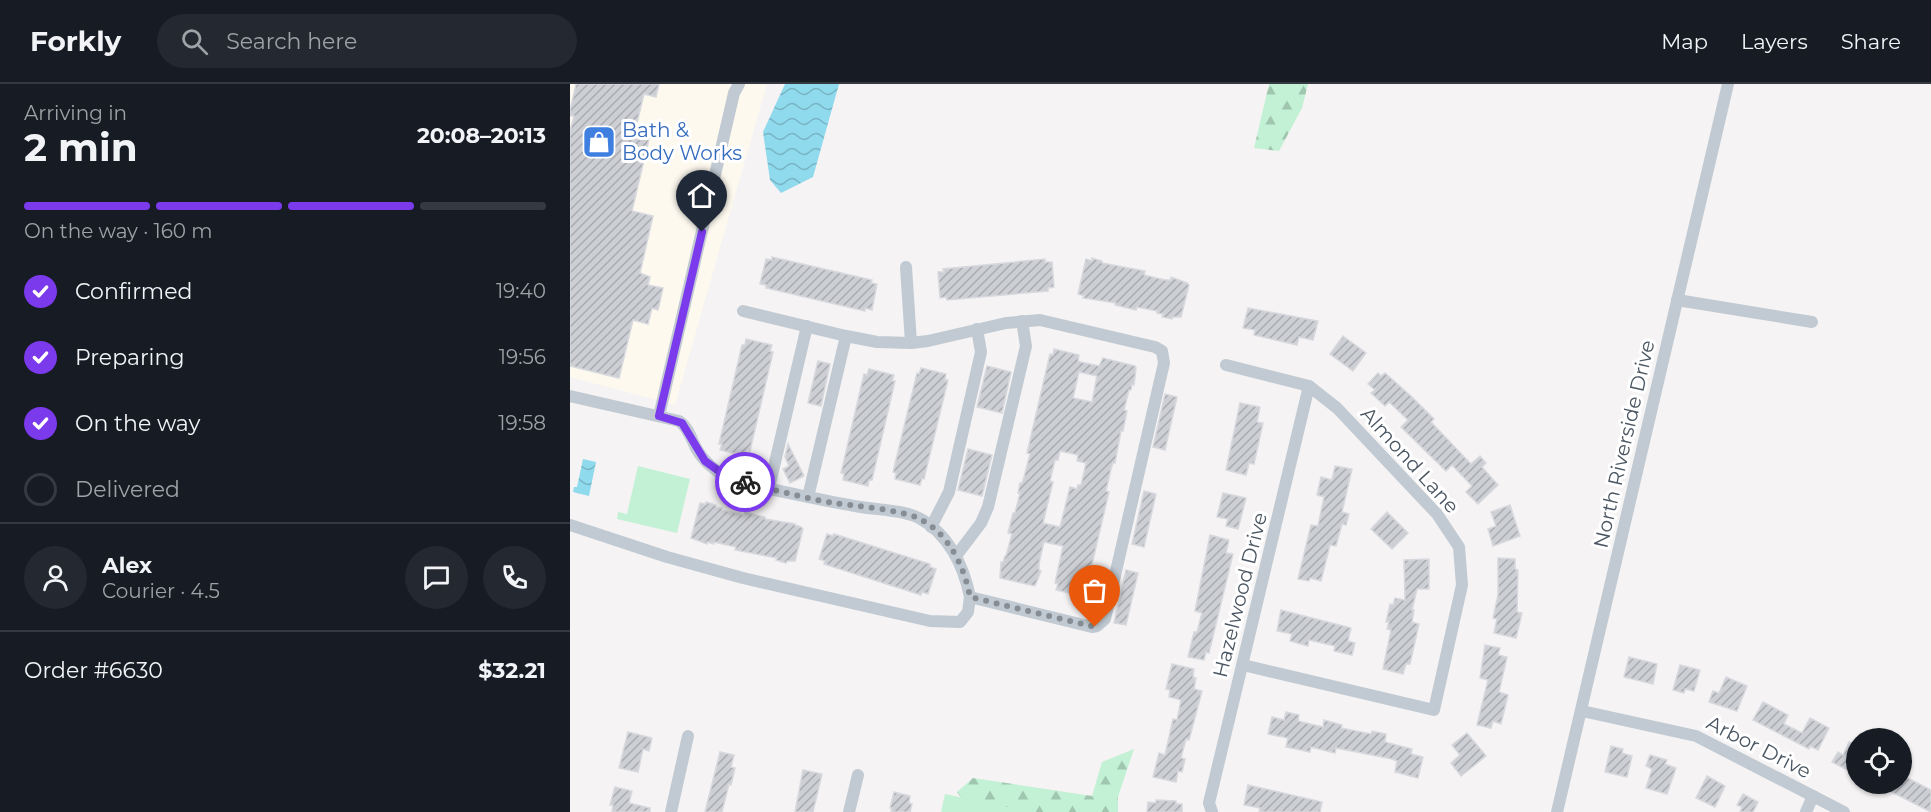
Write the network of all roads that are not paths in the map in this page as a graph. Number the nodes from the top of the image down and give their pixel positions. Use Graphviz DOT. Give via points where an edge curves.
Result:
graph roads {
  1 [pos="739,84"];
  2 [pos="1728,84"];
  3 [pos="906,267"];
  4 [pos="1677,300"];
  5 [pos="743,311"];
  6 [pos="1022,321"];
  7 [pos="1812,322"];
  8 [pos="807,326"];
  9 [pos="977,329"];
  10 [pos="846,336"];
  11 [pos="911,343"];
  12 [pos="1226,365"];
  13 [pos="1309,386"];
  14 [pos="570,396"];
  15 [pos="659,416"];
  16 [pos="769,488"];
  17 [pos="808,497"];
  18 [pos="570,525"];
  19 [pos="931,526"];
  20 [pos="956,556"];
  21 [pos="970,597"];
  22 [pos="1243,665"];
  23 [pos="1582,711"];
  24 [pos="688,736"];
  25 [pos="858,775"];
  26 [pos="1813,796"];
  27 [pos="671,812"];
  28 [pos="849,812"];
  29 [pos="1212,812"];
  30 [pos="1557,812"];
  31 [pos="1806,812"];
  32 [pos="1844,812"];
  1 -- 15 [label="street"];
  2 -- 4 [label="street, North Riverside Drive"];
  3 -- 11 [label="street"];
  4 -- 7 [label="street"];
  4 -- 23 [label="street, North Riverside Drive"];
  5 -- 8 [label="street"];
  6 -- 9 [label="street"];
  6 -- 20 [label="street" via="1026,346 988,507"];
  6 -- 21 [label="street" via="1051,321 1155,346 1162,351 1164,363 1102,623 1092,627"];
  8 -- 10 [label="street"];
  8 -- 16 [label="street"];
  9 -- 11 [label="street"];
  9 -- 19 [label="street" via="981,352 949,492"];
  10 -- 11 [label="street"];
  10 -- 17 [label="street"];
  12 -- 13 [label="street, Almond Lane"];
  13 -- 22 [label="street, Hazelwood Drive"];
  13 -- 22 [label="street, Almond Lane" via="1337,408 1437,514 1459,547 1462,585 1434,710"];
  14 -- 15 [label="street"];
  15 -- 16 [label="street" via="682,423 702,456 722,474"];
  16 -- 17 [label="street"];
  17 -- 19 [label="street" via="914,516"];
  18 -- 21 [label="street" via="743,578 930,621 960,622 968,612"];
  19 -- 20 [label="street"];
  20 -- 21 [label="street" via="966,576"];
  22 -- 29 [label="street, Hazelwood Drive" via="1209,803"];
  23 -- 26 [label="street, Arbor Drive" via="1696,735"];
  23 -- 30 [label="street, North Riverside Drive"];
  24 -- 27 [label="street"];
  25 -- 28 [label="street"];
  26 -- 31 [label="street"];
  26 -- 32 [label="street, Arbor Drive"];
}
